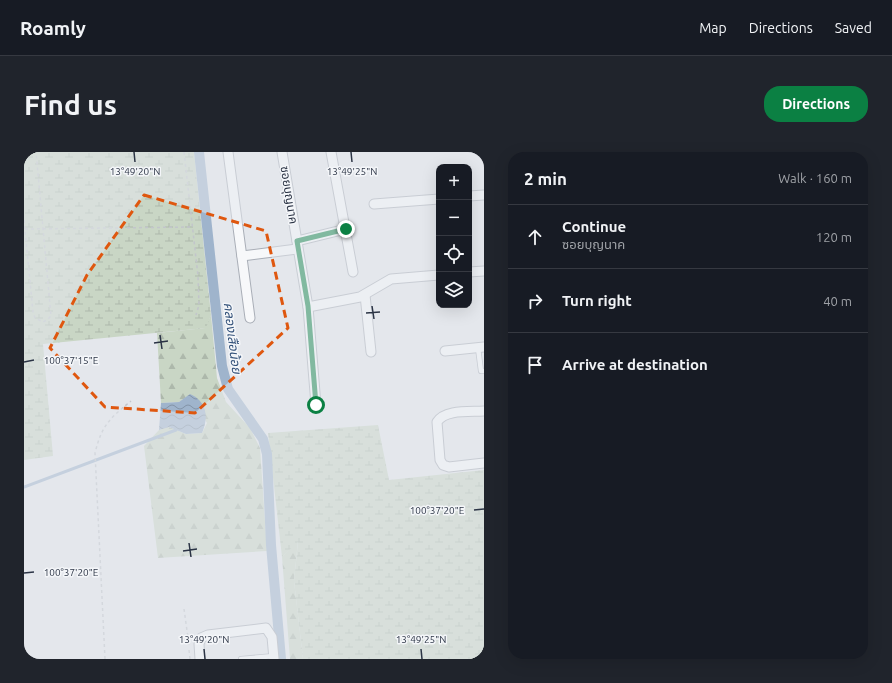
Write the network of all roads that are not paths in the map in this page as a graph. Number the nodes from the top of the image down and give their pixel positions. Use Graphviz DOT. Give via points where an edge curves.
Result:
graph roads {
  1 [pos="228,152"];
  2 [pos="282,152"];
  3 [pos="331,152"];
  4 [pos="484,195"];
  5 [pos="472,196"];
  6 [pos="436,199"];
  7 [pos="374,204"];
  8 [pos="346,229"];
  9 [pos="297,245"];
  10 [pos="242,256"];
  11 [pos="484,271"];
  12 [pos="353,272"];
  13 [pos="472,272"];
  14 [pos="436,275"];
  15 [pos="365,295"];
  16 [pos="308,306"];
  17 [pos="250,318"];
  18 [pos="481,348"];
  19 [pos="445,351"];
  20 [pos="371,352"];
  21 [pos="484,371"];
  22 [pos="316,405"];
  23 [pos="484,411"];
  24 [pos="484,463"];
  25 [pos="274,658"];
  26 [pos="200,659"];
  27 [pos="242,659"];
  1 -- 10 [label="street"];
  2 -- 9 [label="street, ซอยบุญนาค"];
  3 -- 8 [label="street"];
  4 -- 5 [label="street"];
  6 -- 7 [label="street"];
  8 -- 9 [label="street"];
  8 -- 12 [label="street"];
  9 -- 10 [label="street"];
  9 -- 16 [label="street, ซอยบุญนาค"];
  10 -- 17 [label="street"];
  11 -- 13 [label="street"];
  14 -- 15 [label="street" via="391,279"];
  15 -- 16 [label="street"];
  15 -- 20 [label="street"];
  16 -- 22 [label="street, ซอยบุญนาค"];
  18 -- 19 [label="street"];
  18 -- 21 [label="lane" via="481,371"];
  23 -- 24 [label="street" via="447,414 437,422 440,460 443,465"];
  25 -- 26 [label="street" via="272,637 266,628 201,638"];
  25 -- 27 [label="lane"];
}
